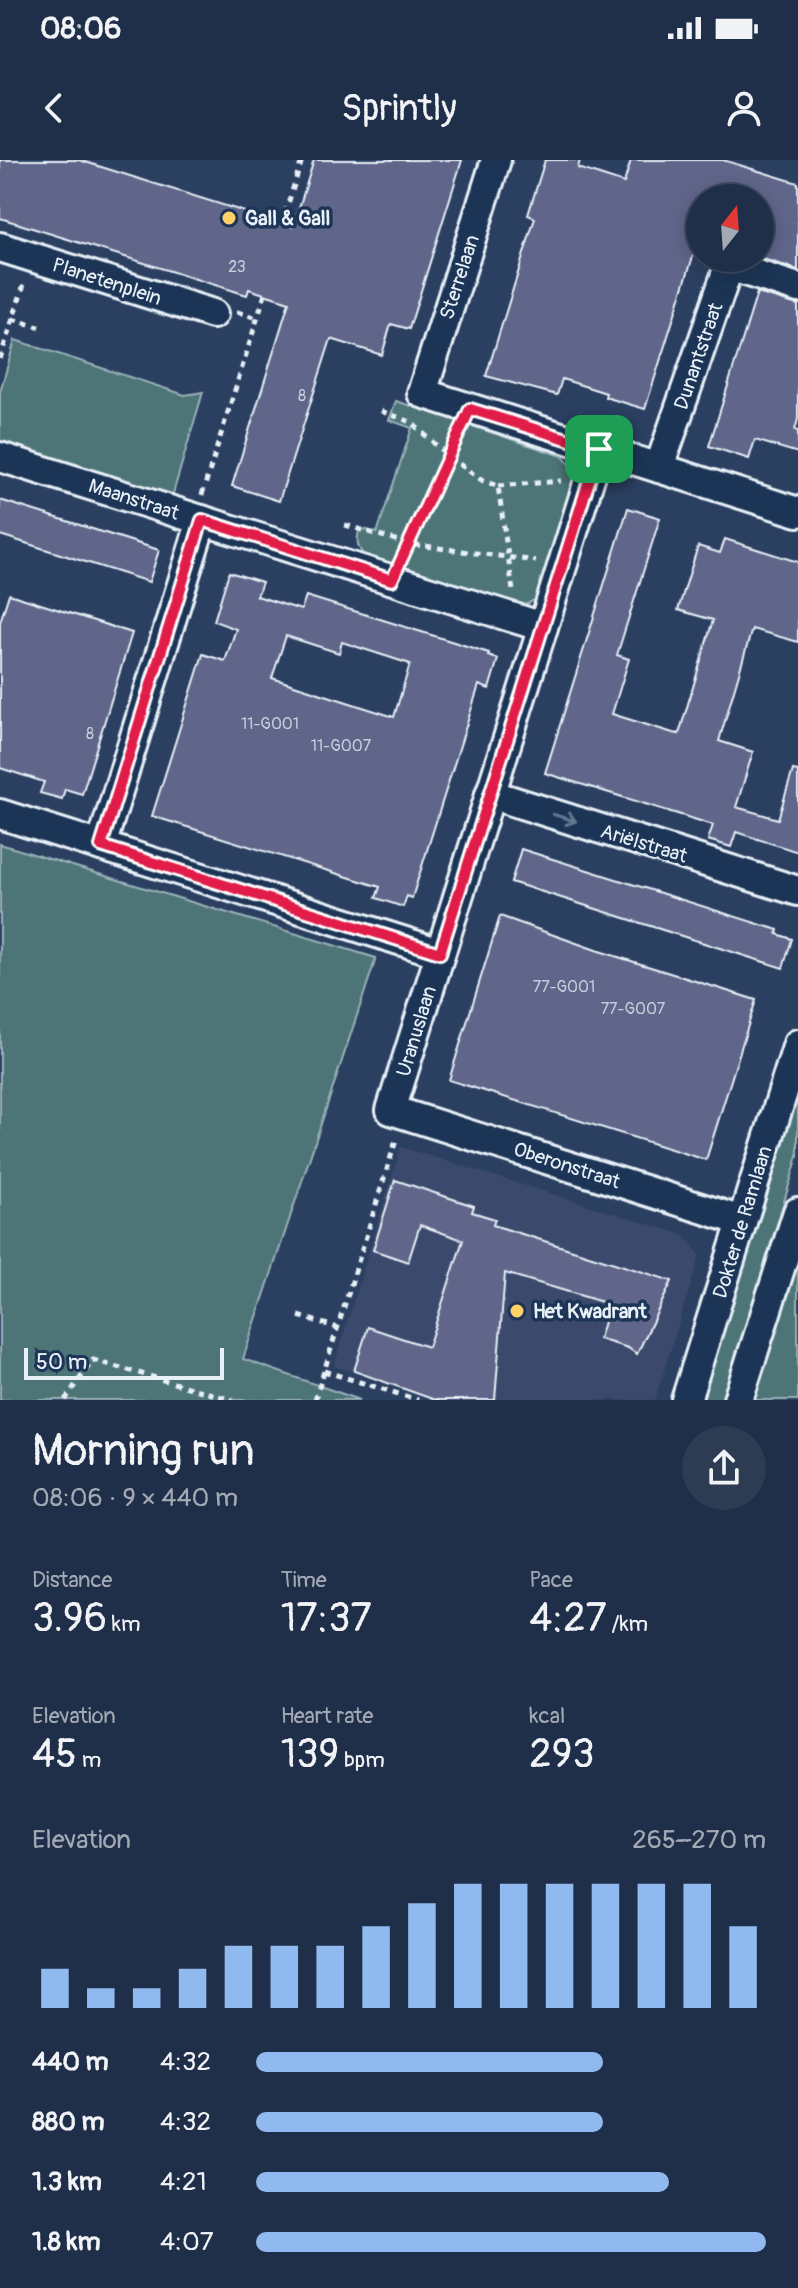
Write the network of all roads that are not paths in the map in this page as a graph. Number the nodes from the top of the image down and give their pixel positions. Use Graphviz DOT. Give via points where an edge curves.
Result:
graph roads {
  1 [pos="496,160"];
  2 [pos="0,247"];
  3 [pos="798,288"];
  4 [pos="213,314"];
  5 [pos="599,449"];
  6 [pos="0,457"];
  7 [pos="659,468"];
  8 [pos="798,512"];
  9 [pos="202,520"];
  10 [pos="529,623"];
  11 [pos="490,794"];
  12 [pos="0,814"];
  13 [pos="101,846"];
  14 [pos="798,891"];
  15 [pos="440,953"];
  16 [pos="796,1056"];
  17 [pos="398,1112"];
  18 [pos="798,1212"];
  19 [pos="742,1221"];
  20 [pos="686,1400"];
  21 [pos="738,1400"];
  1 -- 5 [label="street, Sterrelaan" via="422,393"];
  2 -- 4 [label="street, Planetenplein"];
  3 -- 7 [label="street, Dunantstraat" via="729,266"];
  5 -- 7 [label="street"];
  5 -- 10 [label="street, Uranuslaan" via="563,564"];
  6 -- 9 [label="street, Maanstraat"];
  7 -- 8 [label="street"];
  9 -- 10 [label="street, Maanstraat"];
  9 -- 13 [label="street"];
  10 -- 11 [label="street, Uranuslaan"];
  11 -- 14 [label="street, Ariëlstraat, one-way"];
  11 -- 15 [label="street, Uranuslaan"];
  12 -- 13 [label="street"];
  13 -- 15 [label="street"];
  15 -- 17 [label="street, Uranuslaan"];
  16 -- 19 [label="street, Dokter de Ramlaan"];
  17 -- 19 [label="street, Oberonstraat"];
  18 -- 21 [label="street"];
  19 -- 20 [label="street, Dokter de Ramlaan"];
}
